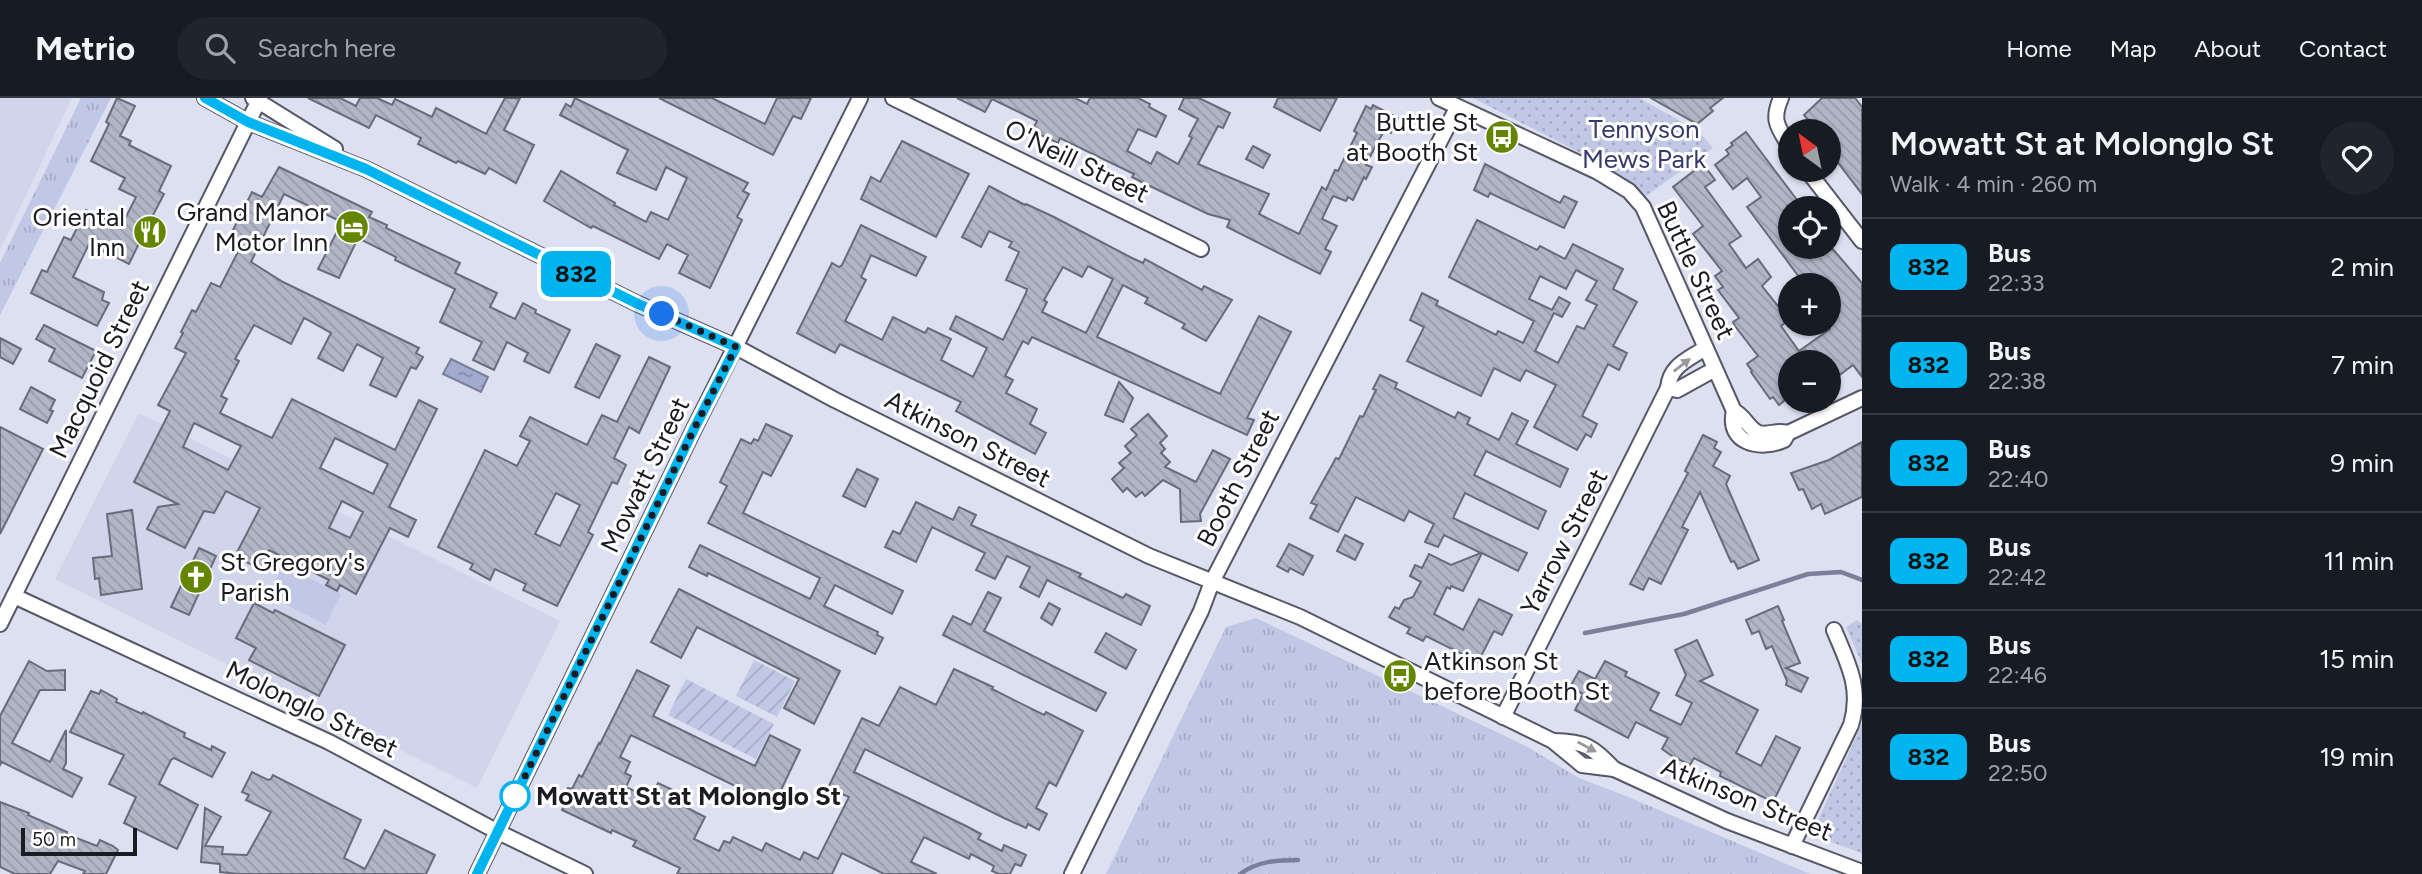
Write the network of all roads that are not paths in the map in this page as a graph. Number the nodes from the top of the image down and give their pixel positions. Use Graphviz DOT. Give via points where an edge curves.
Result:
graph roads {
  1 [pos="205,98"];
  2 [pos="860,98"];
  3 [pos="893,98"];
  4 [pos="1439,98"];
  5 [pos="1781,98"];
  6 [pos="257,99"];
  7 [pos="1457,108"];
  8 [pos="248,122"];
  9 [pos="1778,126"];
  10 [pos="366,169"];
  11 [pos="1816,182"];
  12 [pos="1862,241"];
  13 [pos="1201,249"];
  14 [pos="736,347"];
  15 [pos="1705,348"];
  16 [pos="1715,369"];
  17 [pos="1668,388"];
  18 [pos="1862,398"];
  19 [pos="1212,582"];
  20 [pos="14,596"];
  21 [pos="0,624"];
  22 [pos="1834,630"];
  23 [pos="1503,716"];
  24 [pos="498,832"];
  25 [pos="1792,846"];
  26 [pos="1862,872"];
  27 [pos="478,874"];
  28 [pos="585,874"];
  29 [pos="1072,874"];
  1 -- 8 [label="street, Atkinson Street"];
  2 -- 14 [label="street, Mowatt Street"];
  3 -- 13 [label="street, O'Neill Street"];
  4 -- 7 [label="street, Buttle Street"];
  5 -- 9 [label="street" via="1776,110"];
  6 -- 8 [label="street, Macquoid Street"];
  6 -- 10 [label="street, Atkinson Street"];
  7 -- 15 [label="street, Buttle Street" via="1598,172 1629,191 1643,207"];
  7 -- 19 [label="street, Booth Street"];
  8 -- 10 [label="street, Atkinson Street"];
  8 -- 20 [label="street, Macquoid Street"];
  10 -- 14 [label="street, Atkinson Street" via="638,304"];
  11 -- 12 [label="street"];
  14 -- 19 [label="street, Atkinson Street" via="1029,498"];
  14 -- 24 [label="street, Mowatt Street"];
  15 -- 16 [label="street, Buttle Street"];
  17 -- 15 [label="street, Yarrow Street, one-way" via="1676,367"];
  16 -- 17 [label="street" via="1677,390"];
  16 -- 18 [label="street, Buttle Street" via="1734,411 1759,433 1788,433"];
  17 -- 23 [label="street, Yarrow Street"];
  19 -- 23 [label="street, Atkinson Street" via="1300,617"];
  19 -- 29 [label="street, Booth Street"];
  20 -- 21 [label="street, Macquoid Street"];
  20 -- 24 [label="street, Molonglo Street" via="329,743"];
  22 -- 25 [label="street" via="1855,686 1856,707"];
  23 -- 25 [label="street, Atkinson Street" via="1553,741 1579,763 1614,769"];
  24 -- 27 [label="street, Mowatt Street"];
  24 -- 28 [label="street, Molonglo Street"];
  25 -- 26 [label="street, Atkinson Street"];
}
